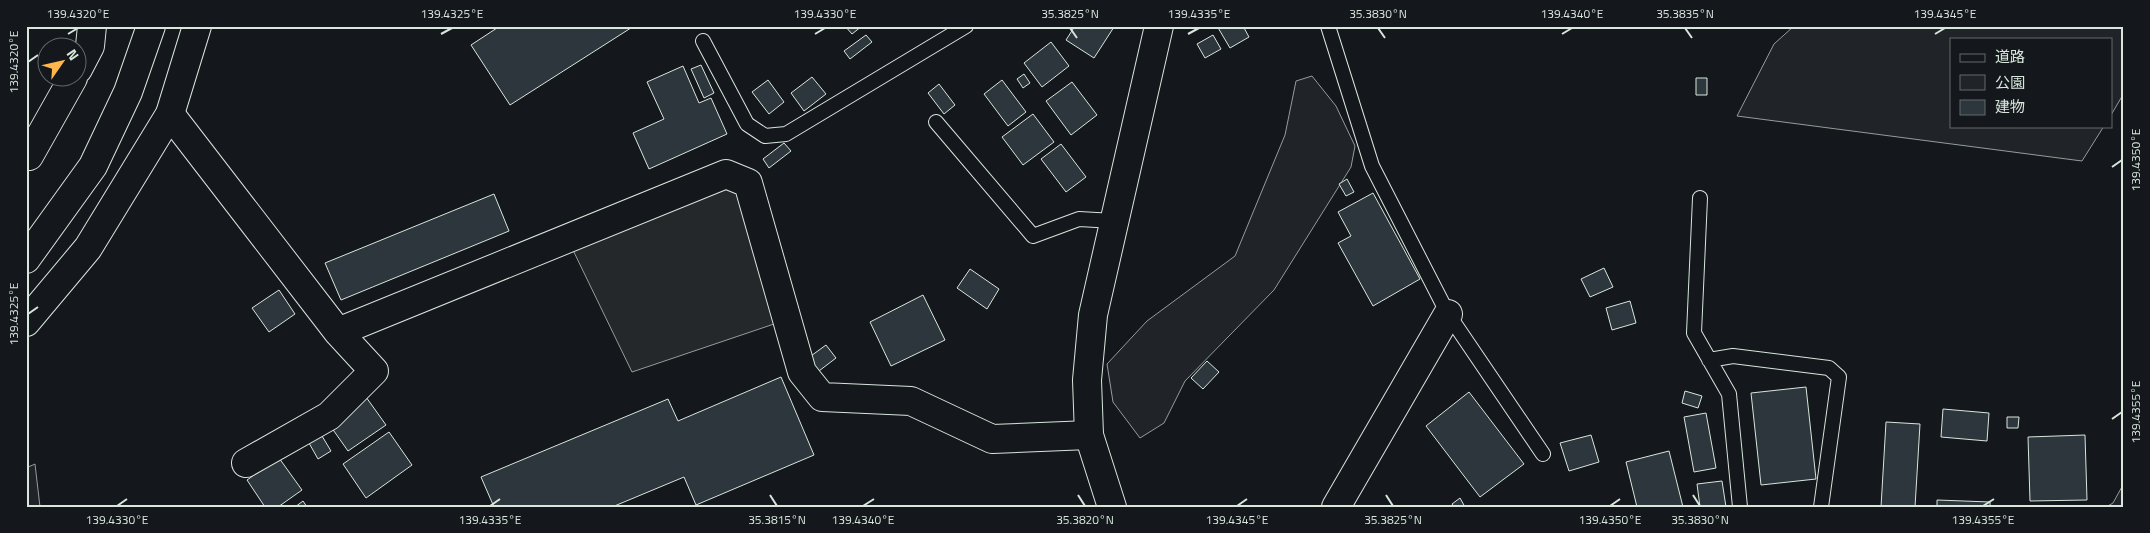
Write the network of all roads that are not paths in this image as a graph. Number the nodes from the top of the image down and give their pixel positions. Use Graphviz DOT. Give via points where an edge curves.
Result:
graph roads {
  1 [pos="92,26"];
  2 [pos="151,26"];
  3 [pos="197,26"];
  4 [pos="966,26"];
  5 [pos="1159,26"];
  6 [pos="1328,26"];
  7 [pos="703,41"];
  8 [pos="88,50"];
  9 [pos="67,88"];
  10 [pos="170,114"];
  11 [pos="936,122"];
  12 [pos="29,156"];
  13 [pos="1700,198"];
  14 [pos="1114,222"];
  15 [pos="26,259"];
  16 [pos="1448,314"];
  17 [pos="26,322"];
  18 [pos="338,332"];
  19 [pos="1709,360"];
  20 [pos="1089,435"];
  21 [pos="1542,454"];
  22 [pos="246,463"];
  23 [pos="1112,507"];
  24 [pos="1336,507"];
  25 [pos="1740,507"];
  26 [pos="1821,507"];
  1 -- 8 [label="street"];
  2 -- 15 [label="street" via="128,92 93,166"];
  3 -- 10 [label="street"];
  4 -- 7 [label="lane" via="786,134 765,136 747,124"];
  5 -- 14 [label="street"];
  6 -- 16 [label="lane" via="1372,166"];
  9 -- 12 [label="street"];
  10 -- 17 [label="street" via="88,248"];
  10 -- 18 [label="street"];
  11 -- 14 [label="lane" via="1033,236 1080,219"];
  13 -- 19 [label="lane" via="1694,333"];
  14 -- 20 [label="street" via="1093,314 1087,380"];
  16 -- 21 [label="lane"];
  16 -- 24 [label="street"];
  18 -- 20 [label="street" via="726,174 748,182 802,372 822,397 911,401 992,440"];
  18 -- 22 [label="street" via="374,371 329,416"];
  19 -- 25 [label="lane" via="1729,394"];
  19 -- 26 [label="lane" via="1733,356 1829,368 1839,378"];
  20 -- 23 [label="street"];
}
